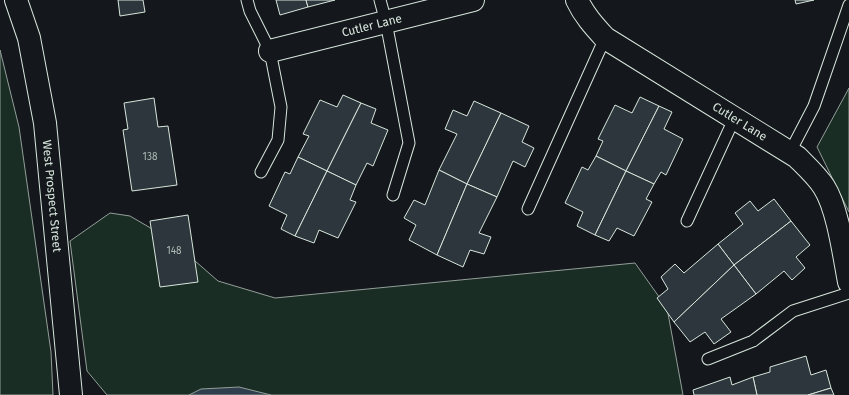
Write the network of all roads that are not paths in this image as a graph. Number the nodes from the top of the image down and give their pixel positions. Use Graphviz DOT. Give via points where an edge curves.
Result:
graph roads {
  1 [pos="16,0"];
  2 [pos="247,0"];
  3 [pos="380,0"];
  4 [pos="473,0"];
  5 [pos="577,0"];
  6 [pos="849,5"];
  7 [pos="386,22"];
  8 [pos="605,38"];
  9 [pos="270,51"];
  10 [pos="735,117"];
  11 [pos="790,152"];
  12 [pos="261,172"];
  13 [pos="393,195"];
  14 [pos="528,209"];
  15 [pos="687,221"];
  16 [pos="849,282"];
  17 [pos="849,293"];
  18 [pos="708,359"];
  19 [pos="71,395"];
  1 -- 19 [label="street, West Prospect Street" via="29,38 45,123"];
  2 -- 9 [label="lane"];
  3 -- 7 [label="lane"];
  4 -- 7 [label="street, Cutler Lane"];
  5 -- 8 [label="street, Cutler Lane" via="586,16"];
  6 -- 11 [label="lane" via="814,106"];
  7 -- 9 [label="street, Cutler Lane"];
  7 -- 13 [label="lane" via="409,143"];
  8 -- 10 [label="street, Cutler Lane"];
  8 -- 14 [label="lane"];
  9 -- 12 [label="lane" via="281,107 278,140"];
  10 -- 11 [label="street, Cutler Lane"];
  10 -- 15 [label="lane"];
  11 -- 16 [label="street, Cutler Lane" via="824,187 833,207"];
  17 -- 18 [label="lane" via="793,311 753,341"];
}
